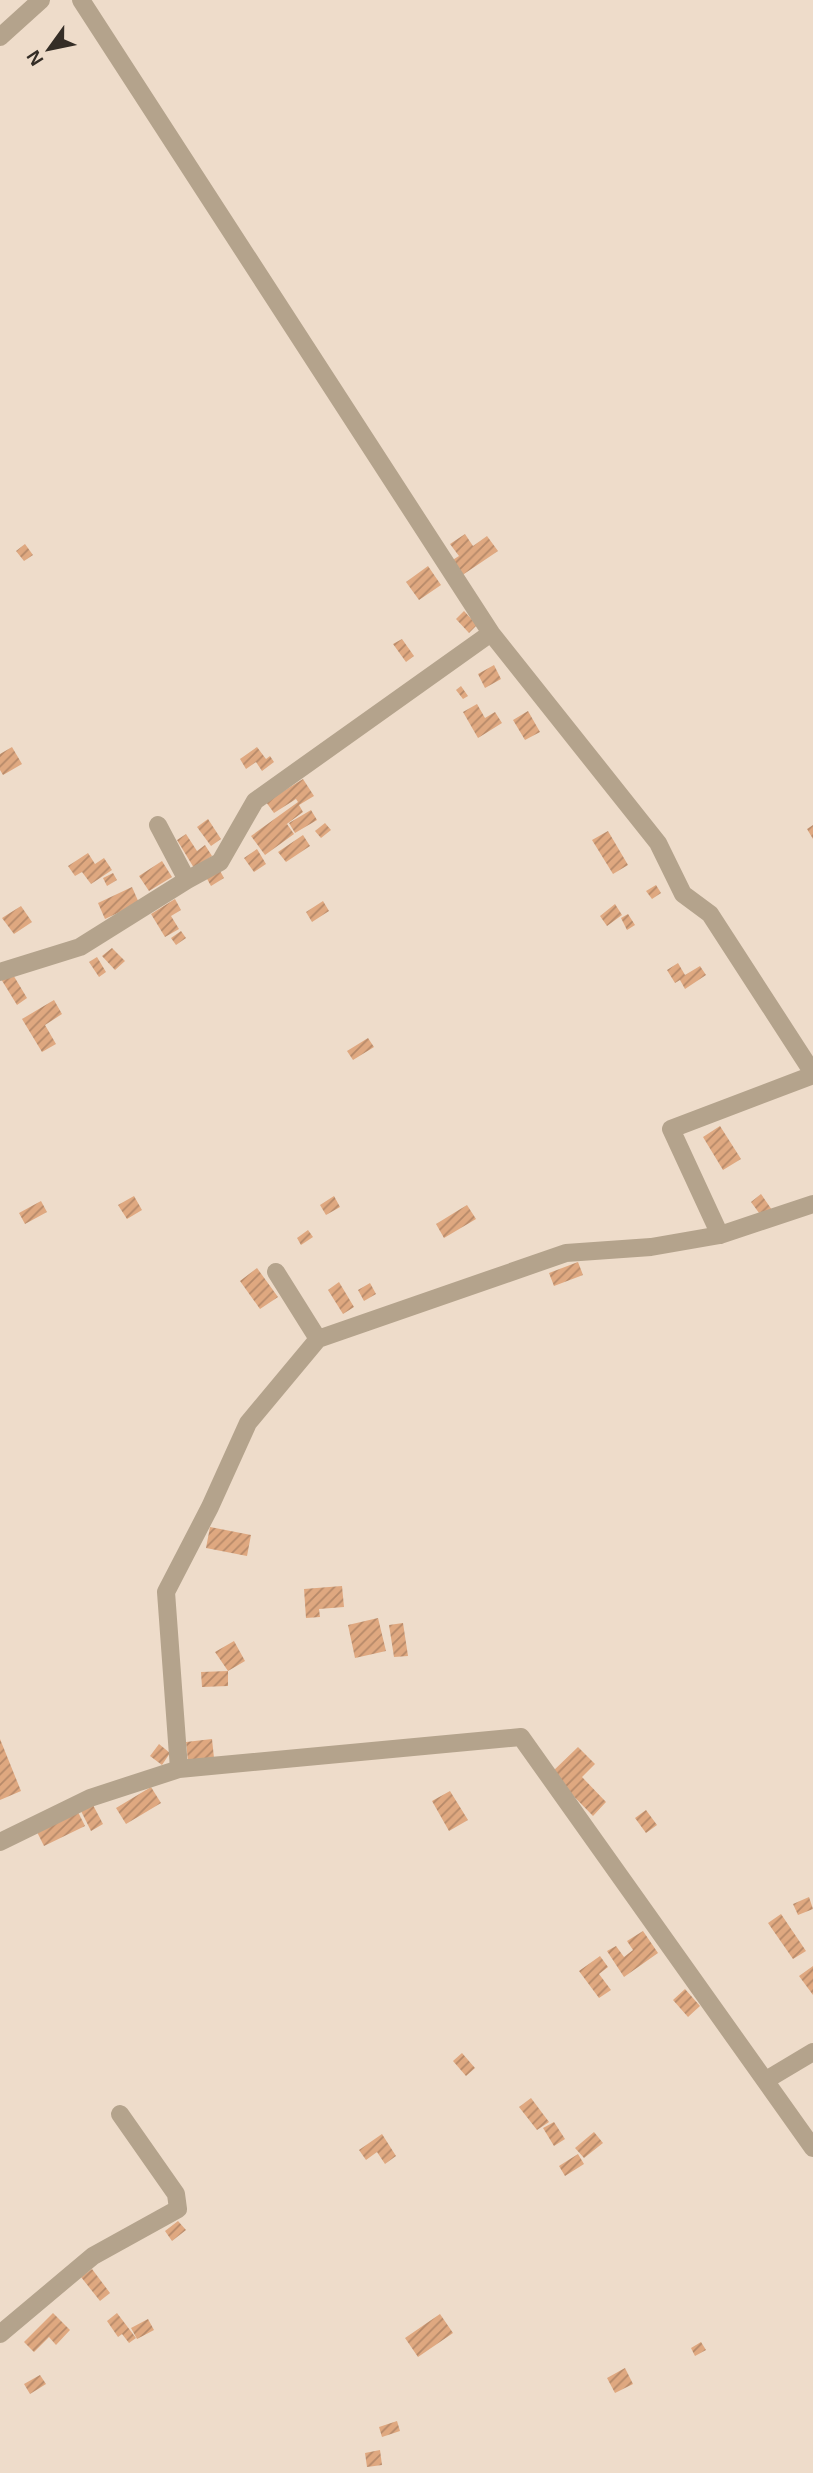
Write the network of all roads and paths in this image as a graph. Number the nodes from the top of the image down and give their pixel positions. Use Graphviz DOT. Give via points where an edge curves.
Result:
graph roads {
  1 [pos="41,0"];
  2 [pos="81,0"];
  3 [pos="0,37"];
  4 [pos="491,633"];
  5 [pos="158,825"];
  6 [pos="187,880"];
  7 [pos="0,972"];
  8 [pos="813,1074"];
  9 [pos="813,1204"];
  10 [pos="720,1235"];
  11 [pos="276,1272"];
  12 [pos="318,1339"];
  13 [pos="179,1769"];
  14 [pos="0,1842"];
  15 [pos="813,2052"];
  16 [pos="766,2080"];
  17 [pos="120,2114"];
  18 [pos="813,2148"];
  19 [pos="0,2334"];
  1 -- 3 [label="street"];
  2 -- 4 [label="street"];
  4 -- 6 [label="street" via="255,801 220,862"];
  4 -- 8 [label="street" via="658,843 683,894 710,914"];
  5 -- 6 [label="street"];
  6 -- 7 [label="street" via="80,947"];
  8 -- 10 [label="street" via="671,1129"];
  9 -- 10 [label="street"];
  10 -- 12 [label="street" via="651,1247 566,1253"];
  11 -- 12 [label="street"];
  12 -- 13 [label="street" via="248,1423 166,1592"];
  13 -- 14 [label="street" via="90,1798"];
  13 -- 16 [label="street" via="521,1737"];
  15 -- 16 [label="street"];
  16 -- 18 [label="street"];
  17 -- 19 [label="street" via="176,2194 178,2209 93,2256"];
}
